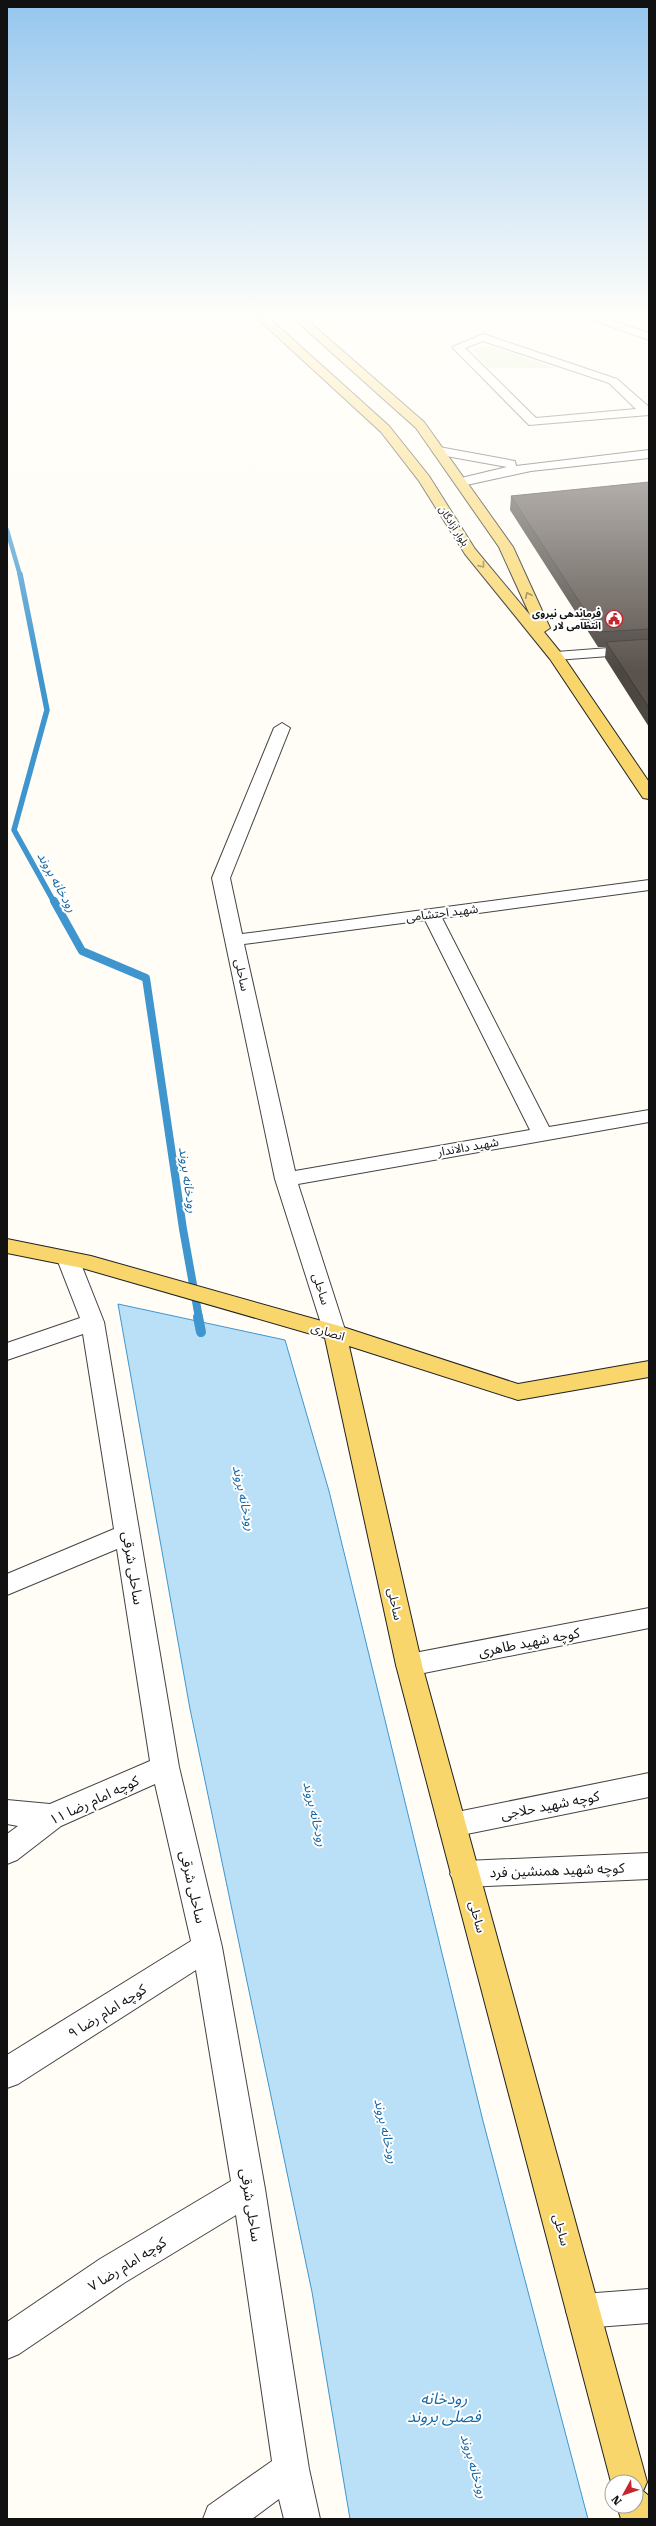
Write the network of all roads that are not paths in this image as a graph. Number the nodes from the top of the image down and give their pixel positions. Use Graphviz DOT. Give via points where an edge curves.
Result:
graph roads {
  1 [pos="390,436"];
  2 [pos="428,436"];
  3 [pos="439,451"];
  4 [pos="649,454"];
  5 [pos="532,466"];
  6 [pos="462,482"];
  7 [pos="649,649"];
  8 [pos="556,656"];
  9 [pos="282,728"];
  10 [pos="649,794"];
  11 [pos="649,886"];
  12 [pos="431,914"];
  13 [pos="235,940"];
  14 [pos="649,1116"];
  15 [pos="542,1134"];
  16 [pos="286,1179"];
  17 [pos="7,1246"];
  18 [pos="75,1260"];
  19 [pos="93,1322"];
  20 [pos="336,1333"];
  21 [pos="7,1352"];
  22 [pos="649,1369"];
  23 [pos="128,1534"];
  24 [pos="7,1584"];
  25 [pos="649,1618"];
  26 [pos="409,1665"];
  27 [pos="165,1767"];
  28 [pos="649,1785"];
  29 [pos="7,1812"];
  30 [pos="52,1817"];
  31 [pos="452,1825"];
  32 [pos="7,1852"];
  33 [pos="649,1866"];
  34 [pos="465,1874"];
  35 [pos="207,1947"];
  36 [pos="7,2073"];
  37 [pos="249,2189"];
  38 [pos="649,2306"];
  39 [pos="583,2311"];
  40 [pos="7,2342"];
  41 [pos="291,2469"];
  42 [pos="627,2474"];
  43 [pos="221,2519"];
  44 [pos="302,2519"];
  1 -- 8 [label="main road, بلوار آزادگان, one-way" via="424,479 470,551"];
  2 -- 3 [label="main road, بلوار آزادگان"];
  3 -- 5 [label="street" via="489,462"];
  3 -- 6 [label="main road, بلوار آزادگان"];
  4 -- 5 [label="street"];
  5 -- 6 [label="street" via="496,472"];
  8 -- 6 [label="main road, بلوار آزادگان, one-way" via="506,547"];
  7 -- 8 [label="street"];
  8 -- 10 [label="main road, بلوار آزادگان"];
  9 -- 13 [label="street, ساحلی" via="221,878"];
  11 -- 12 [label="street, شهید احتشامی"];
  12 -- 13 [label="street, شهید احتشامی"];
  12 -- 15 [label="street"];
  13 -- 16 [label="street, ساحلی"];
  14 -- 15 [label="street, شهید دالاندار"];
  15 -- 16 [label="street, شهید دالاندار"];
  16 -- 20 [label="street, ساحلی"];
  17 -- 18 [label="main road, انصاری"];
  18 -- 19 [label="street, ساحلی شرقی"];
  18 -- 20 [label="main road, انصاری"];
  19 -- 21 [label="street"];
  19 -- 23 [label="street, ساحلی شرقی"];
  20 -- 22 [label="main road, انصاری" via="518,1392"];
  20 -- 26 [label="main road, ساحلی"];
  23 -- 24 [label="street"];
  23 -- 27 [label="street, ساحلی شرقی"];
  25 -- 26 [label="street, کوچه شهید طاهری"];
  26 -- 31 [label="main road, ساحلی"];
  27 -- 30 [label="street, کوچه امام رضا ۱۱"];
  27 -- 35 [label="street, ساحلی شرقی"];
  28 -- 31 [label="street, کوچه شهید حلاجی"];
  29 -- 30 [label="street"];
  30 -- 32 [label="street, کوچه امام رضا ۱۱"];
  31 -- 34 [label="main road, ساحلی"];
  33 -- 34 [label="street, کوچه شهید همنشین فرد"];
  34 -- 39 [label="main road, ساحلی"];
  35 -- 36 [label="street, کوچه امام رضا ۹"];
  35 -- 37 [label="street, ساحلی شرقی"];
  37 -- 40 [label="street, کوچه امام رضا ۷" via="112,2272"];
  37 -- 41 [label="street, ساحلی شرقی"];
  38 -- 39 [label="street"];
  39 -- 42 [label="main road, ساحلی"];
  41 -- 43 [label="street"];
  41 -- 44 [label="street, ساحلی شرقی"];
}
